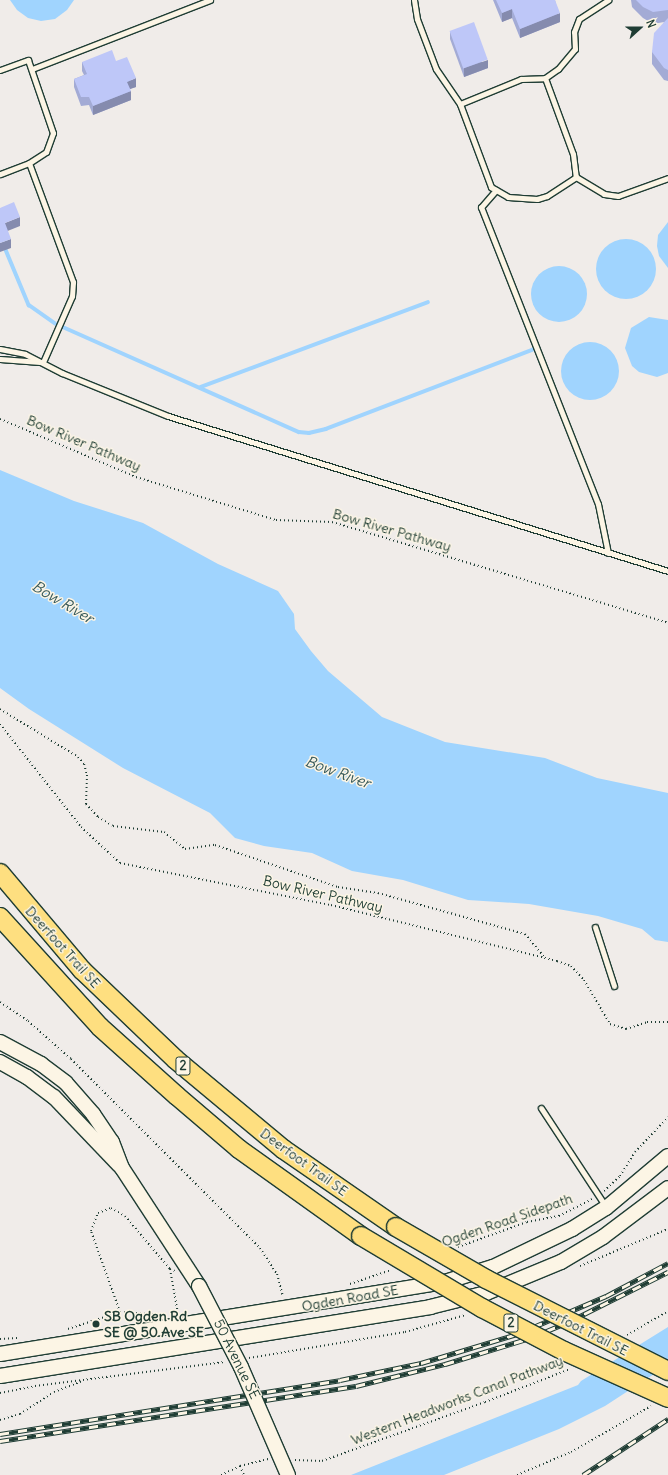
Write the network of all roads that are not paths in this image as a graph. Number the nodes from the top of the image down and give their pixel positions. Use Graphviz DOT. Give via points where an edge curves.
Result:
graph roads {
  1 [pos="210,0"];
  2 [pos="414,0"];
  3 [pos="608,0"];
  4 [pos="32,69"];
  5 [pos="0,70"];
  6 [pos="545,78"];
  7 [pos="460,104"];
  8 [pos="29,163"];
  9 [pos="0,174"];
  10 [pos="576,177"];
  11 [pos="668,178"];
  12 [pos="496,190"];
  13 [pos="0,349"];
  14 [pos="0,359"];
  15 [pos="43,362"];
  16 [pos="608,553"];
  17 [pos="668,571"];
  18 [pos="0,873"];
  19 [pos="0,917"];
  20 [pos="595,927"];
  21 [pos="614,986"];
  22 [pos="0,1042"];
  23 [pos="0,1062"];
  24 [pos="541,1108"];
  25 [pos="668,1156"];
  26 [pos="122,1168"];
  27 [pos="668,1188"];
  28 [pos="606,1208"];
  29 [pos="0,1354"];
  30 [pos="668,1371"];
  31 [pos="0,1376"];
  32 [pos="662,1401"];
  33 [pos="288,1475"];
  1 -- 4 [label="lane"];
  2 -- 7 [label="lane" via="415,13 436,69"];
  3 -- 6 [label="lane" via="579,19 574,32 575,49 558,69"];
  4 -- 5 [label="lane" via="28,60"];
  4 -- 8 [label="lane" via="53,133 46,152"];
  6 -- 7 [label="lane" via="521,79"];
  6 -- 10 [label="lane" via="573,154"];
  7 -- 12 [label="lane" via="491,187"];
  8 -- 9 [label="lane"];
  8 -- 15 [label="lane" via="73,282 72,296"];
  10 -- 11 [label="lane" via="604,194 618,196"];
  10 -- 12 [label="lane" via="547,196 536,199 508,197"];
  12 -- 16 [label="lane" via="481,207 598,504"];
  13 -- 15 [label="lane" via="25,354"];
  14 -- 15 [label="lane"];
  15 -- 16 [label="lane" via="62,373 168,416"];
  16 -- 17 [label="lane"];
  18 -- 30 [label="highway, Deerfoot Trail SE / 2, bridge" via="82,970 175,1059 283,1148 396,1227 493,1282"];
  19 -- 32 [label="highway, Deerfoot Trail SE / 2, bridge" via="84,1011 239,1149 361,1236 482,1308"];
  20 -- 21 [label="lane"];
  22 -- 26 [label="street, 50 Avenue SE" via="22,1051 66,1083 93,1114 112,1142"];
  23 -- 26 [label="street, 50 Avenue SE" via="27,1077 54,1097"];
  24 -- 28 [label="lane"];
  25 -- 28 [label="street, Ogden Road SE"];
  26 -- 33 [label="street, 50 Avenue SE, bridge" via="199,1286 244,1373"];
  27 -- 31 [label="street, Ogden Road SE" via="603,1237 560,1262 486,1292 430,1307"];
  28 -- 29 [label="street, Ogden Road SE" via="535,1249 493,1267 445,1282"];
}
